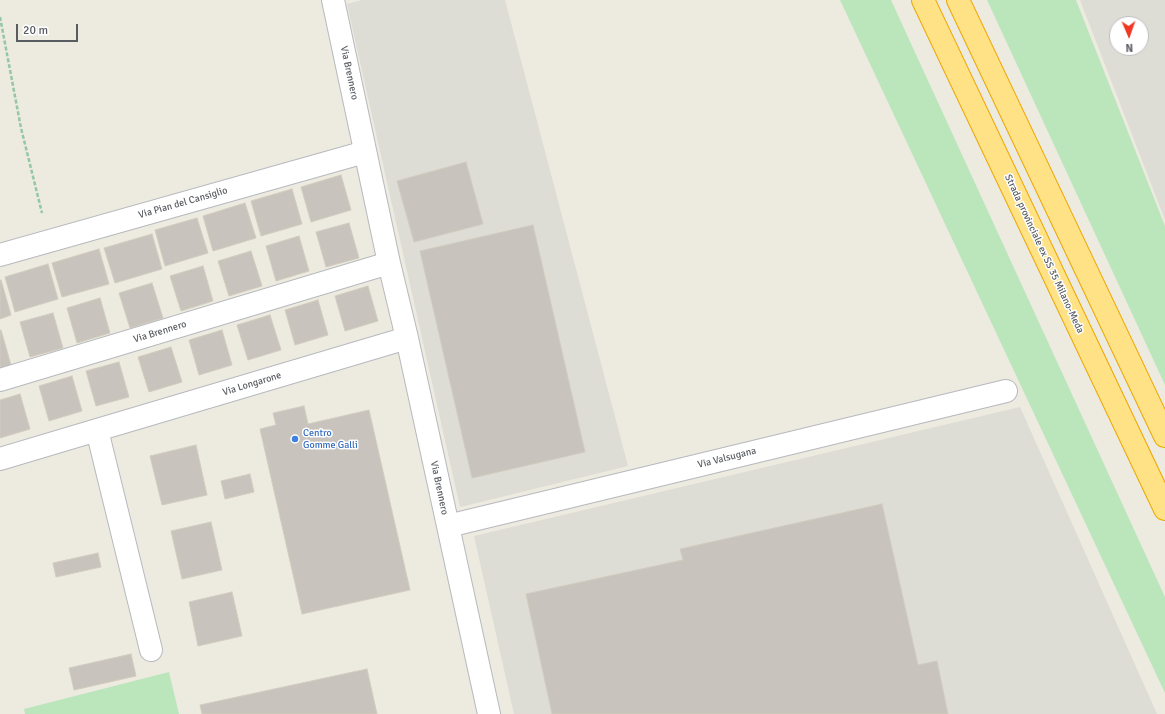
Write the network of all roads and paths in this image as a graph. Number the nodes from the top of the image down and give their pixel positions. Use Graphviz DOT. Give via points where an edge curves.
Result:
graph roads {
  1 [pos="334,0"];
  2 [pos="923,0"];
  3 [pos="958,0"];
  4 [pos="0,17"];
  5 [pos="365,152"];
  6 [pos="42,213"];
  7 [pos="0,255"];
  8 [pos="389,263"];
  9 [pos="406,338"];
  10 [pos="0,380"];
  11 [pos="1006,391"];
  12 [pos="97,430"];
  13 [pos="1165,436"];
  14 [pos="0,459"];
  15 [pos="1165,509"];
  16 [pos="448,526"];
  17 [pos="151,650"];
  18 [pos="489,714"];
  1 -- 5 [label="street, Via Brennero"];
  2 -- 15 [label="highway, Strada provinciale ex SS 35 Milano-Meda"];
  3 -- 13 [label="highway"];
  4 -- 6 [label="path" via="21,128"];
  5 -- 7 [label="street, Via Pian del Cansiglio"];
  5 -- 8 [label="street, Via Brennero"];
  8 -- 9 [label="street, Via Brennero"];
  8 -- 10 [label="street, Via Brennero"];
  9 -- 12 [label="street, Via Longarone"];
  9 -- 16 [label="street, Via Brennero"];
  11 -- 16 [label="street, Via Valsugana"];
  12 -- 14 [label="street, Via Longarone"];
  12 -- 17 [label="street"];
  16 -- 18 [label="street, Via Brennero"];
}
